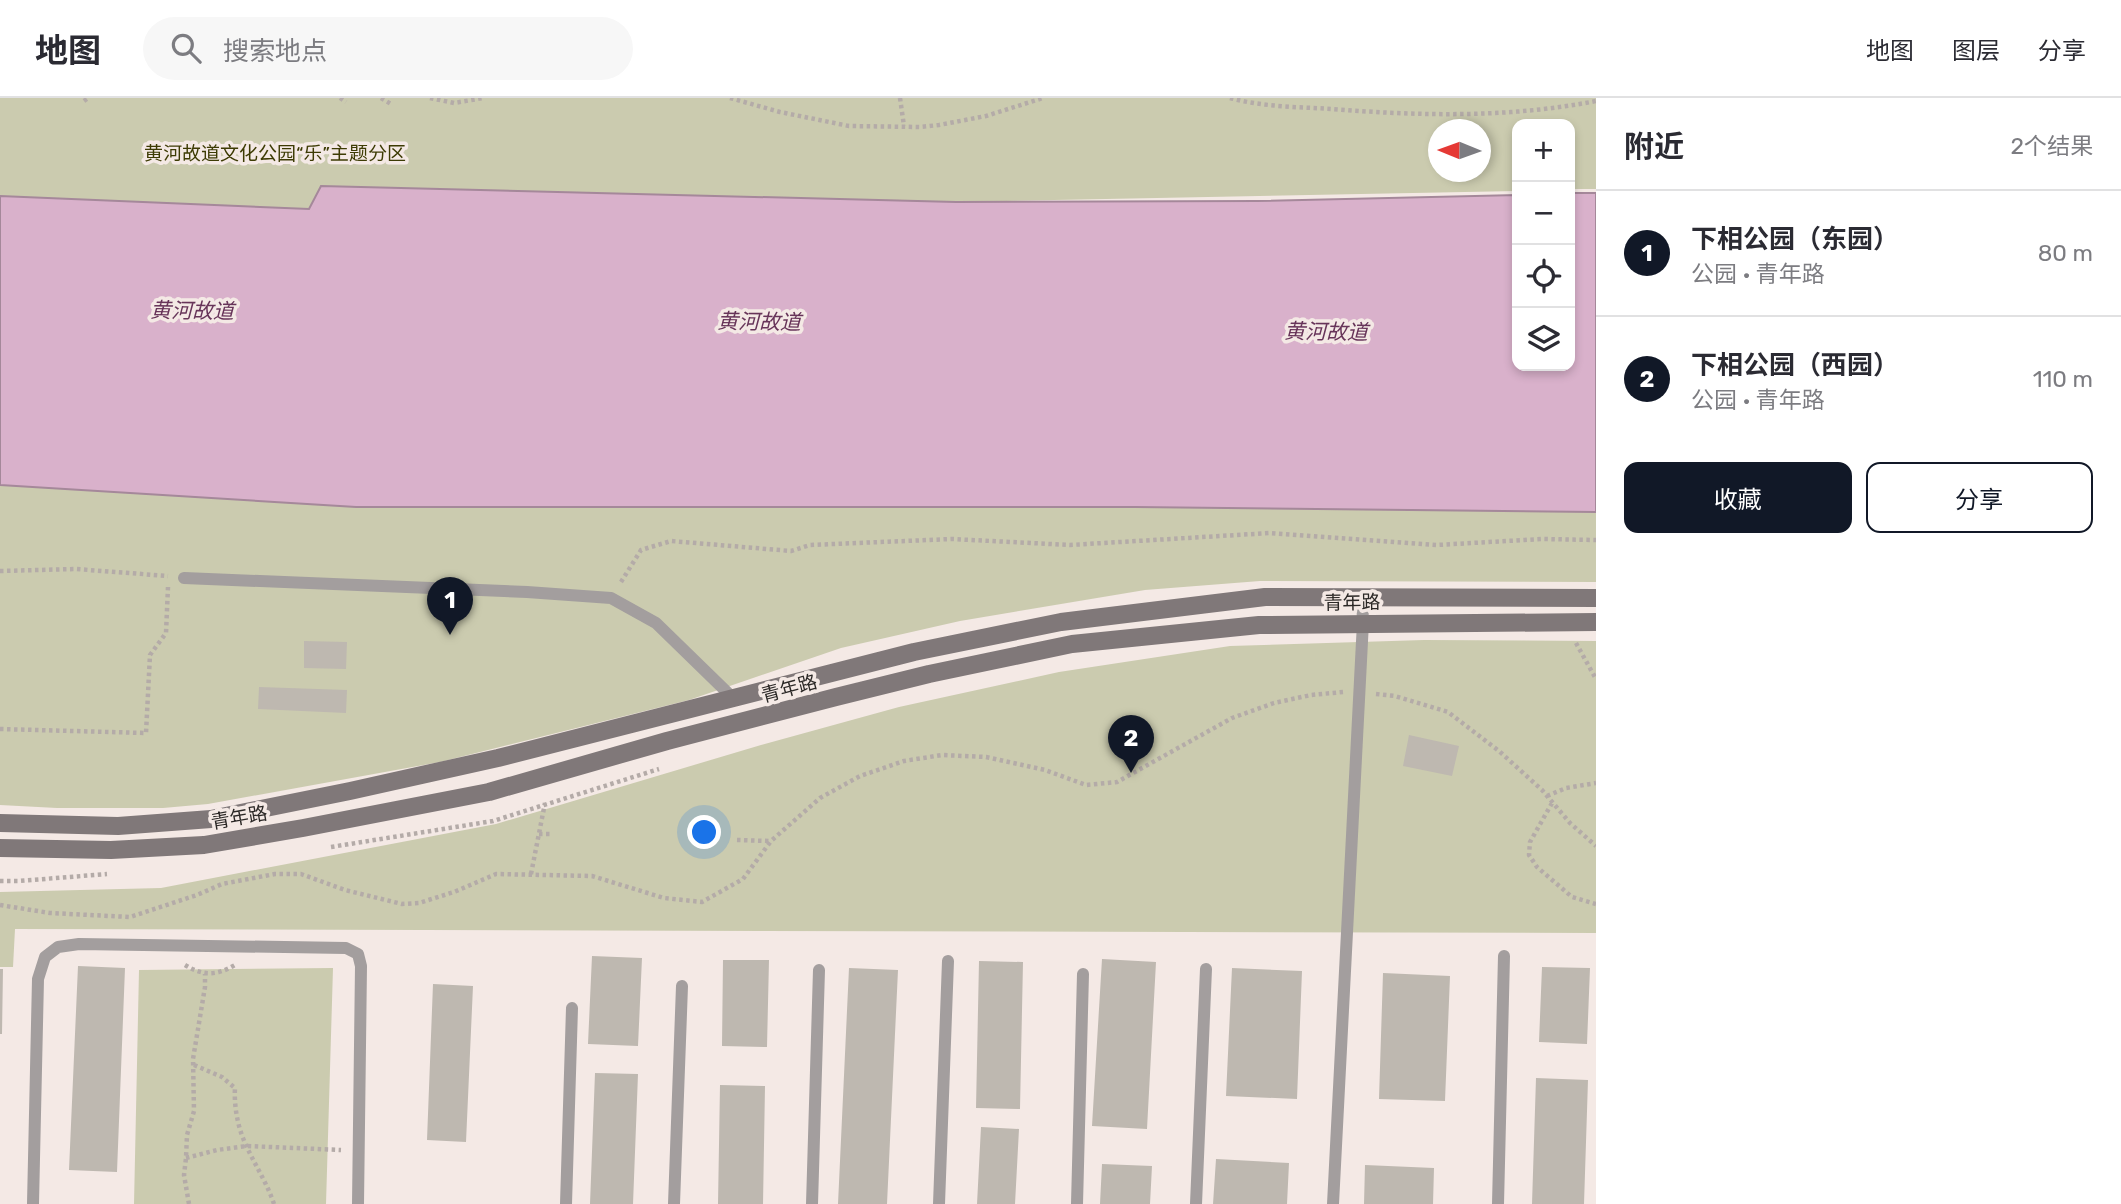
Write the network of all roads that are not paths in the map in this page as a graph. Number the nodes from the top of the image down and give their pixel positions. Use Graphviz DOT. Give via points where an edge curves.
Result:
graph roads {
  1 [pos="184,578"];
  2 [pos="1362,596"];
  3 [pos="1596,597"];
  4 [pos="1363,622"];
  5 [pos="1596,622"];
  6 [pos="733,698"];
  7 [pos="0,823"];
  8 [pos="0,848"];
  9 [pos="1504,956"];
  10 [pos="948,961"];
  11 [pos="1206,969"];
  12 [pos="819,970"];
  13 [pos="1083,974"];
  14 [pos="682,986"];
  15 [pos="572,1008"];
  16 [pos="33,1204"];
  17 [pos="358,1204"];
  18 [pos="566,1204"];
  19 [pos="674,1204"];
  20 [pos="812,1204"];
  21 [pos="939,1204"];
  22 [pos="1077,1204"];
  23 [pos="1196,1204"];
  24 [pos="1333,1204"];
  25 [pos="1498,1204"];
  1 -- 6 [label="lane" via="611,598 656,623"];
  2 -- 3 [label="street, 青年路"];
  2 -- 4 [label="lane"];
  2 -- 6 [label="street, 青年路" via="1265,597 1061,622 914,652"];
  4 -- 5 [label="street, 青年路"];
  4 -- 8 [label="street, 青年路" via="1259,625 1072,645 929,674 489,792 204,845 111,850"];
  4 -- 24 [label="lane"];
  6 -- 7 [label="street, 青年路" via="498,758 211,819 118,826"];
  9 -- 25 [label="lane"];
  10 -- 21 [label="lane"];
  11 -- 23 [label="lane"];
  12 -- 20 [label="lane"];
  13 -- 22 [label="lane"];
  14 -- 19 [label="lane"];
  15 -- 18 [label="lane"];
  16 -- 17 [label="lane" via="38,979 45,957 58,947 92,944 346,948 358,954"];
}
